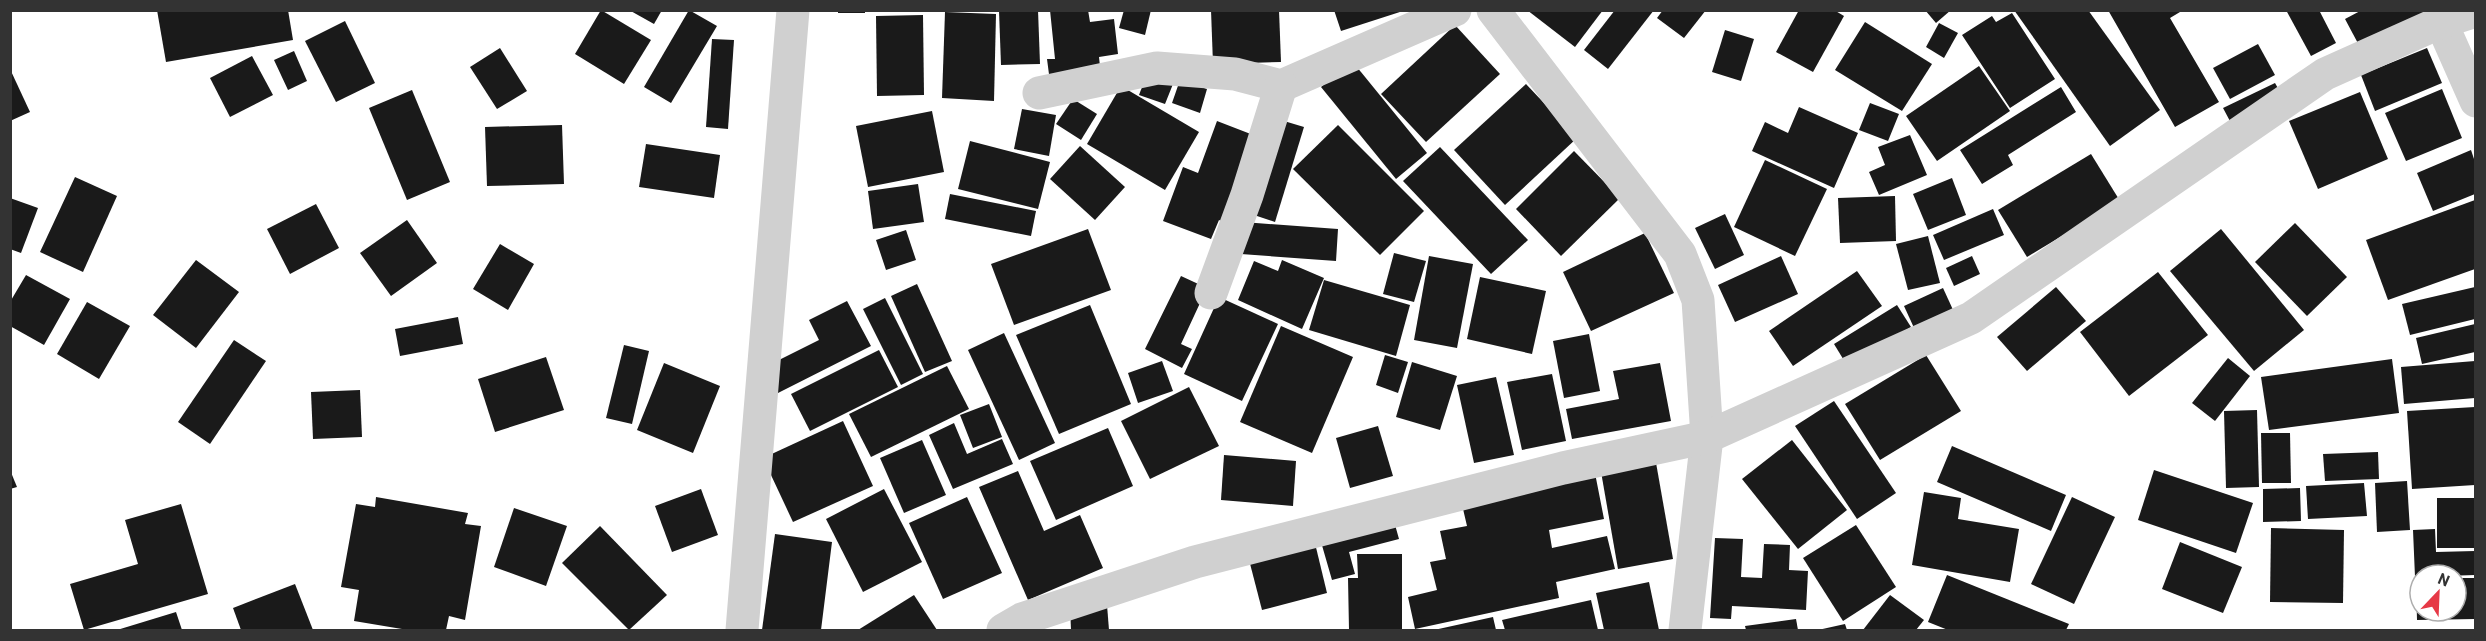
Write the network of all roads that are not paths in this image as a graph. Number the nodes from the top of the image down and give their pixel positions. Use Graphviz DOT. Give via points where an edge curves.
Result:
graph roads {
  1 [pos="793,10"];
  2 [pos="1455,10"];
  3 [pos="1493,10"];
  4 [pos="2475,11"];
  5 [pos="2440,22"];
  6 [pos="1281,86"];
  7 [pos="1039,93"];
  8 [pos="2475,101"];
  9 [pos="1211,293"];
  10 [pos="1707,437"];
  11 [pos="742,630"];
  12 [pos="1003,630"];
  13 [pos="1685,630"];
  1 -- 11 [label="street"];
  2 -- 6 [label="street"];
  3 -- 10 [label="street" via="1680,254 1698,300"];
  4 -- 5 [label="street"];
  5 -- 8 [label="street"];
  5 -- 10 [label="street" via="2325,74 1971,318"];
  6 -- 7 [label="street" via="1235,74 1157,68"];
  6 -- 9 [label="street"];
  10 -- 12 [label="street" via="1563,468 1195,562 1022,619"];
  10 -- 13 [label="street"];
}
